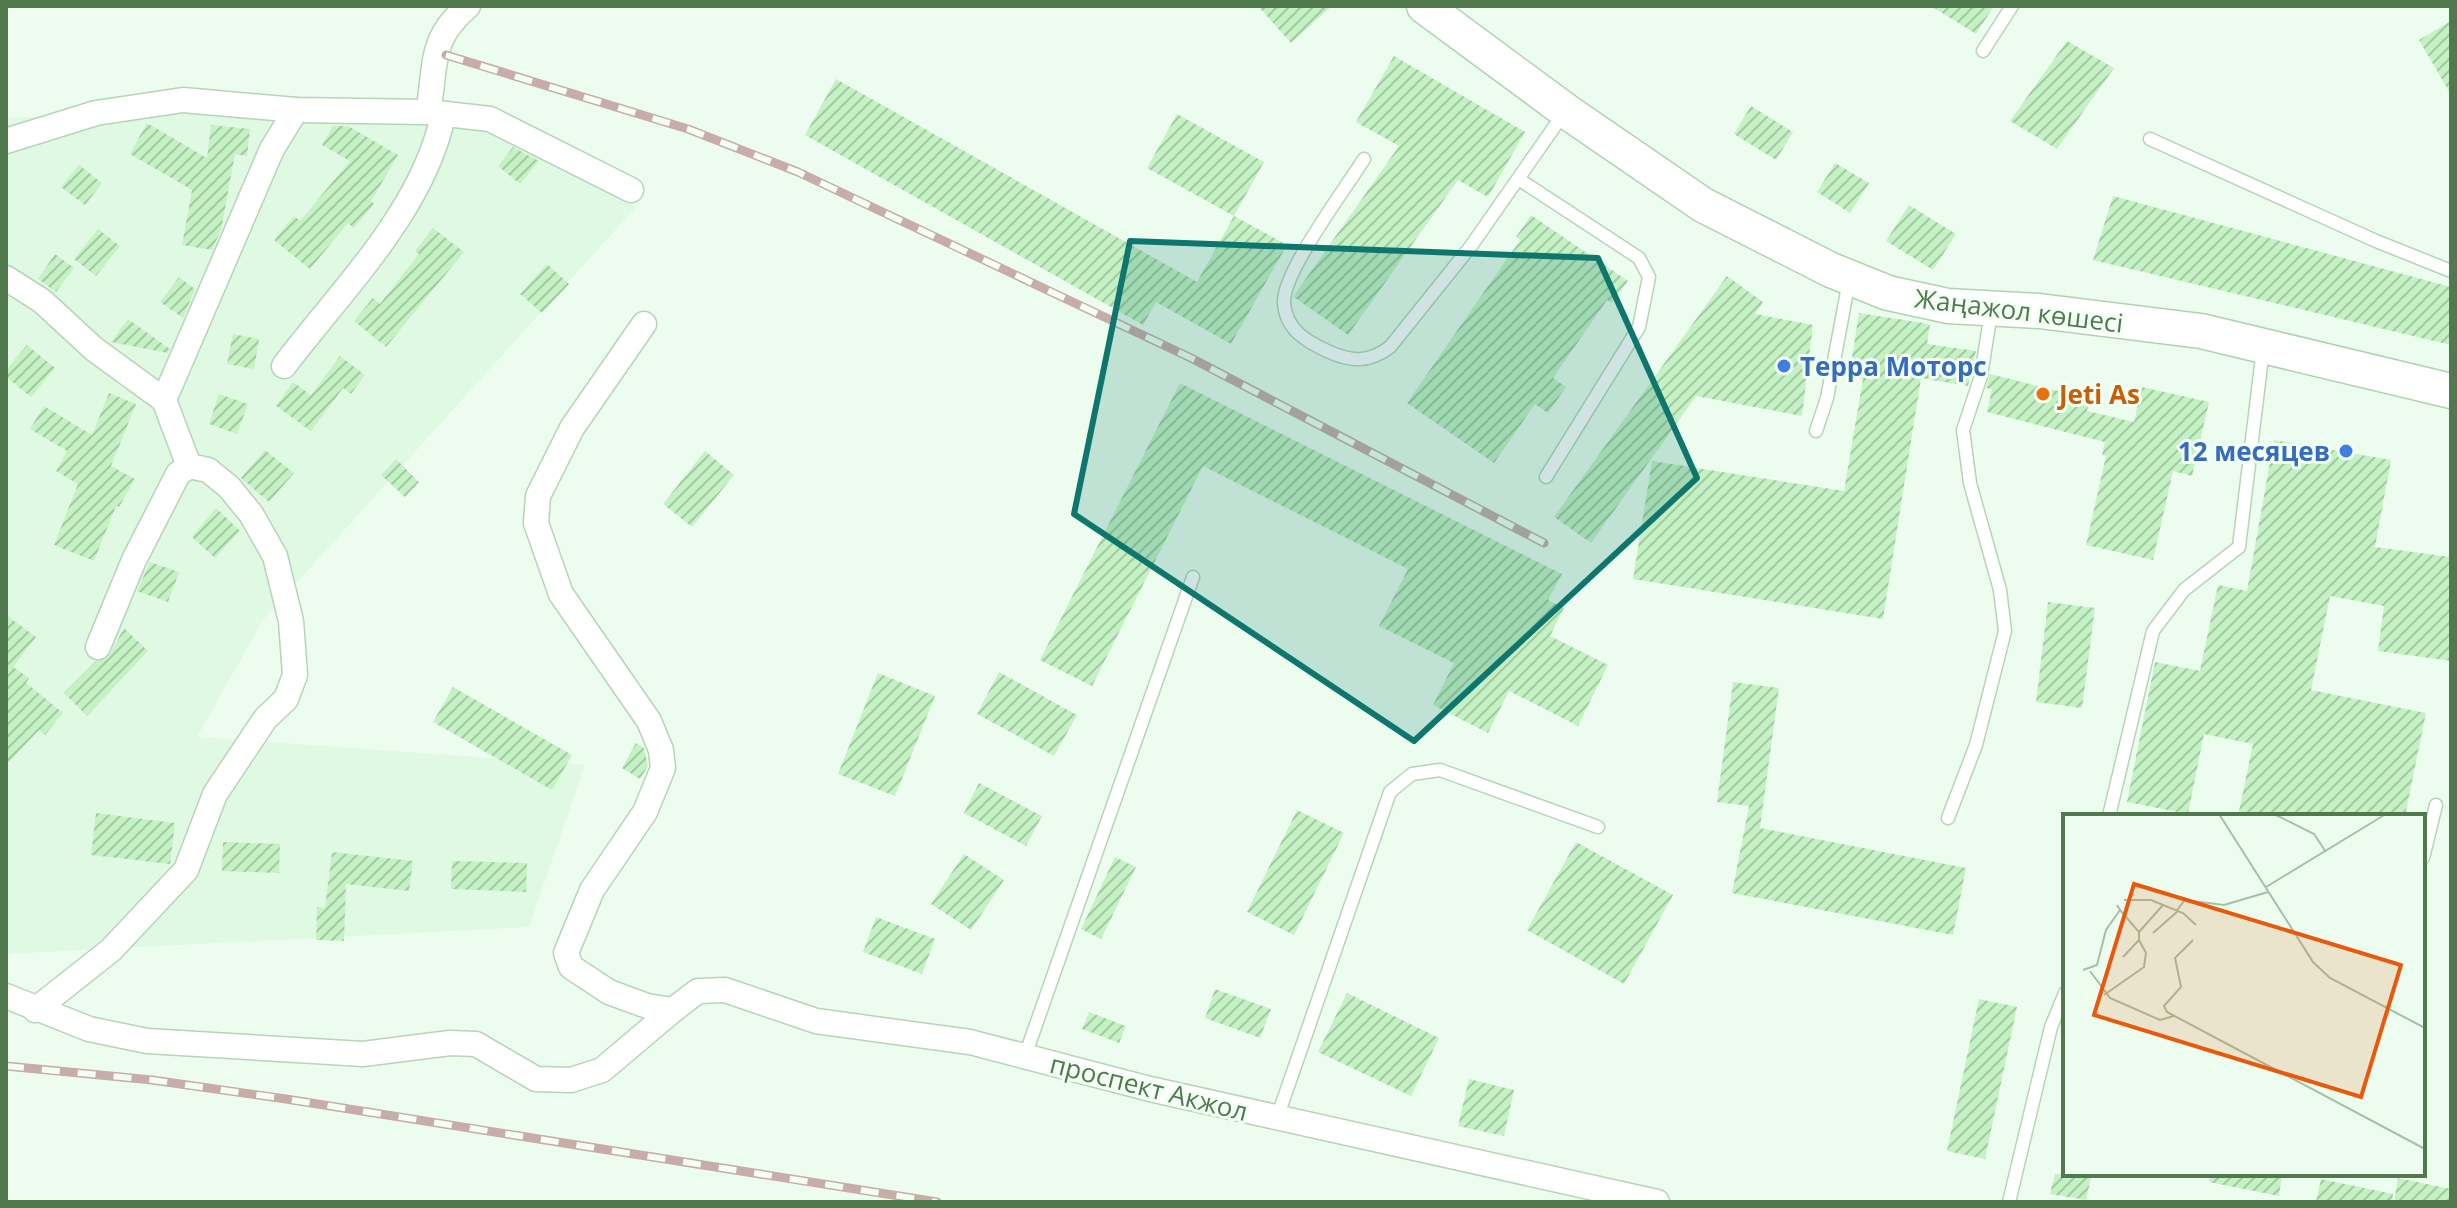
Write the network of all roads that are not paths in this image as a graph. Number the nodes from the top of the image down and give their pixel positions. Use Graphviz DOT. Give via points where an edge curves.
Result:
graph roads {
  1 [pos="468,6"];
  2 [pos="1424,6"];
  3 [pos="2012,6"];
  4 [pos="1983,51"];
  5 [pos="296,110"];
  6 [pos="1566,111"];
  7 [pos="435,114"];
  8 [pos="2150,139"];
  9 [pos="6,141"];
  10 [pos="1364,159"];
  11 [pos="1520,180"];
  12 [pos="631,190"];
  13 [pos="2451,271"];
  14 [pos="6,278"];
  15 [pos="1850,278"];
  16 [pos="1992,309"];
  17 [pos="644,324"];
  18 [pos="2264,346"];
  19 [pos="284,366"];
  20 [pos="2451,391"];
  21 [pos="164,400"];
  22 [pos="1816,431"];
  23 [pos="189,466"];
  24 [pos="1546,477"];
  25 [pos="1193,577"];
  26 [pos="98,647"];
  27 [pos="2436,805"];
  28 [pos="2109,814"];
  29 [pos="1948,818"];
  30 [pos="1598,827"];
  31 [pos="2425,850"];
  32 [pos="6,996"];
  33 [pos="2063,998"];
  34 [pos="35,1010"];
  35 [pos="673,1010"];
  36 [pos="1025,1056"];
  37 [pos="1277,1118"];
  38 [pos="1657,1202"];
  39 [pos="2009,1202"];
  1 -- 7 [label="street" via="446,25 439,40"];
  2 -- 6 [label="main road, Жаңажол көшесі"];
  3 -- 4 [label="lane"];
  5 -- 7 [label="street"];
  5 -- 9 [label="street" via="183,100 96,113"];
  5 -- 21 [label="street" via="272,149"];
  6 -- 11 [label="lane"];
  6 -- 15 [label="main road, Жаңажол көшесі" via="1703,205"];
  7 -- 12 [label="street" via="490,119"];
  7 -- 19 [label="street" via="437,144 401,214"];
  8 -- 13 [label="lane"];
  10 -- 11 [label="lane" via="1289,277 1284,303 1302,339 1361,361 1390,347"];
  11 -- 24 [label="lane" via="1639,258 1649,277 1639,327"];
  14 -- 21 [label="street"];
  15 -- 16 [label="main road, Жаңажол көшесі" via="1888,293"];
  15 -- 22 [label="lane"];
  16 -- 18 [label="main road, Жаңажол көшесі" via="2201,331"];
  16 -- 29 [label="lane" via="1981,376 1963,430 2005,631 1976,745"];
  17 -- 35 [label="street" via="572,428 538,496 536,523 561,594 633,695 661,750 663,768 658,787 592,890 566,953 571,967 609,992"];
  18 -- 20 [label="main road, Жаңажол көшесі"];
  18 -- 28 [label="lane" via="2239,547 2184,590 2153,631"];
  21 -- 23 [label="street"];
  23 -- 26 [label="street" via="178,474 134,560"];
  23 -- 34 [label="street" via="208,470 229,487 275,556 291,621 295,675 286,699 265,719 215,794 186,870 111,950"];
  25 -- 36 [label="lane"];
  27 -- 31 [label="lane"];
  30 -- 37 [label="lane" via="1440,770 1412,774 1390,792"];
  32 -- 34 [label="street, проспект Акжол"];
  33 -- 39 [label="lane" via="2051,1027"];
  34 -- 35 [label="street, проспект Акжол" via="147,1041 245,1049 363,1054 476,1044 536,1079 571,1080 602,1070"];
  35 -- 36 [label="street, проспект Акжол" via="698,991 725,990 816,1021 930,1035"];
  36 -- 37 [label="street, проспект Акжол"];
  37 -- 38 [label="street, проспект Акжол"];
}
